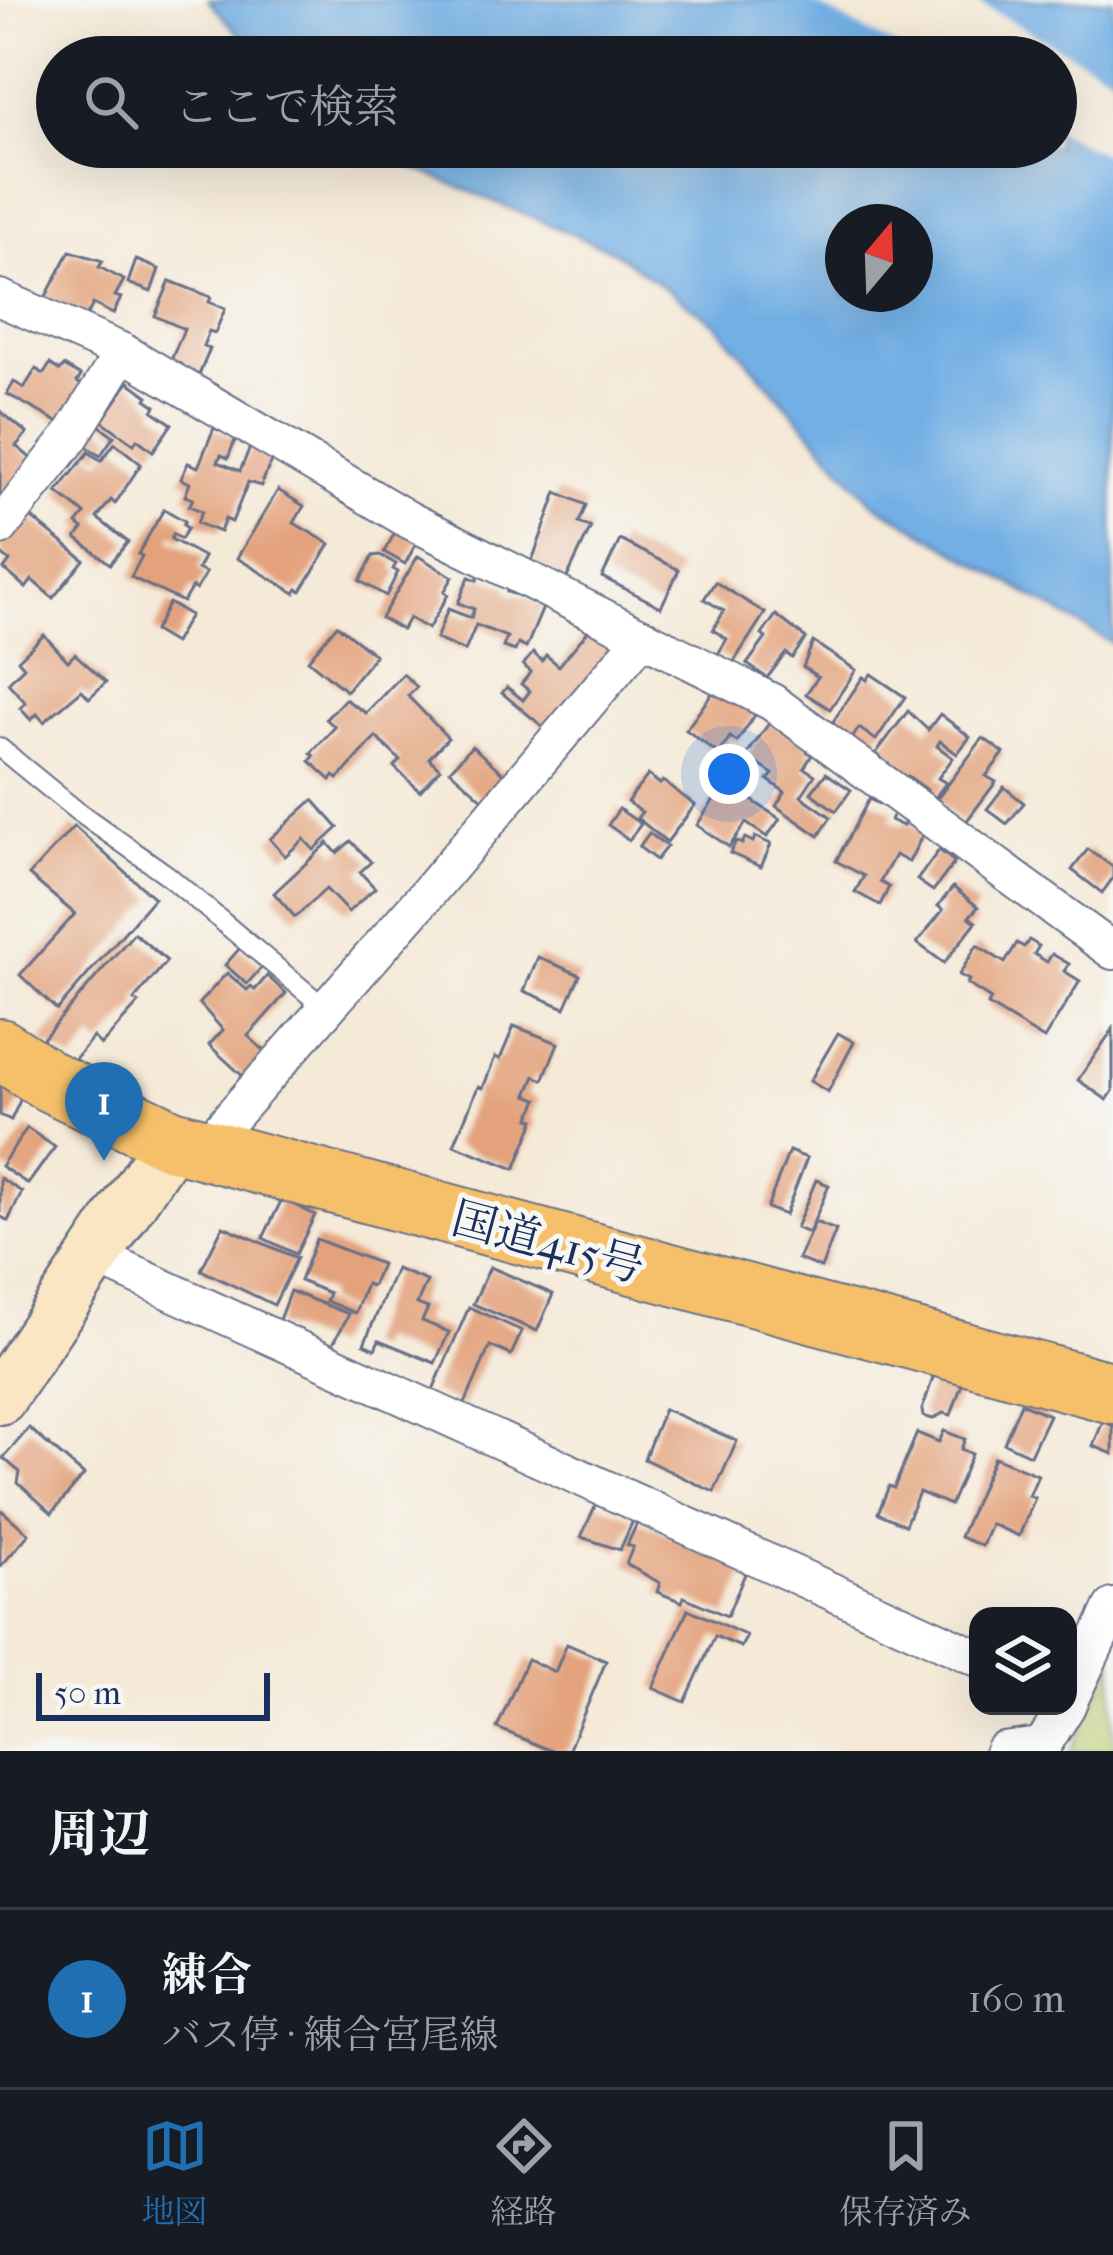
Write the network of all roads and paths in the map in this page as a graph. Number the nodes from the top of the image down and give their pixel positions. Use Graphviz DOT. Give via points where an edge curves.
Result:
graph roads {
  1 [pos="0,298"];
  2 [pos="123,352"];
  3 [pos="0,526"];
  4 [pos="643,638"];
  5 [pos="0,748"];
  6 [pos="1113,951"];
  7 [pos="326,1009"];
  8 [pos="0,1049"];
  9 [pos="188,1144"];
  10 [pos="97,1253"];
  11 [pos="1113,1393"];
  12 [pos="0,1398"];
  13 [pos="1113,1607"];
  14 [pos="969,1654"];
  15 [pos="1077,1682"];
  16 [pos="1060,1715"];
  17 [pos="1040,1749"];
  18 [pos="1003,1751"];
  1 -- 2 [label="street"];
  2 -- 3 [label="street" via="70,438"];
  2 -- 4 [label="street" via="409,520"];
  4 -- 6 [label="street" via="772,702"];
  4 -- 7 [label="street"];
  5 -- 7 [label="lane"];
  7 -- 9 [label="street"];
  8 -- 9 [label="highway, 国道415号" via="51,1082"];
  9 -- 10 [label="main road"];
  9 -- 11 [label="highway, 国道415号"];
  10 -- 12 [label="main road"];
  10 -- 14 [label="street"];
  13 -- 15 [label="street"];
  16 -- 17 [label="street"];
  17 -- 18 [label="street"];
}
